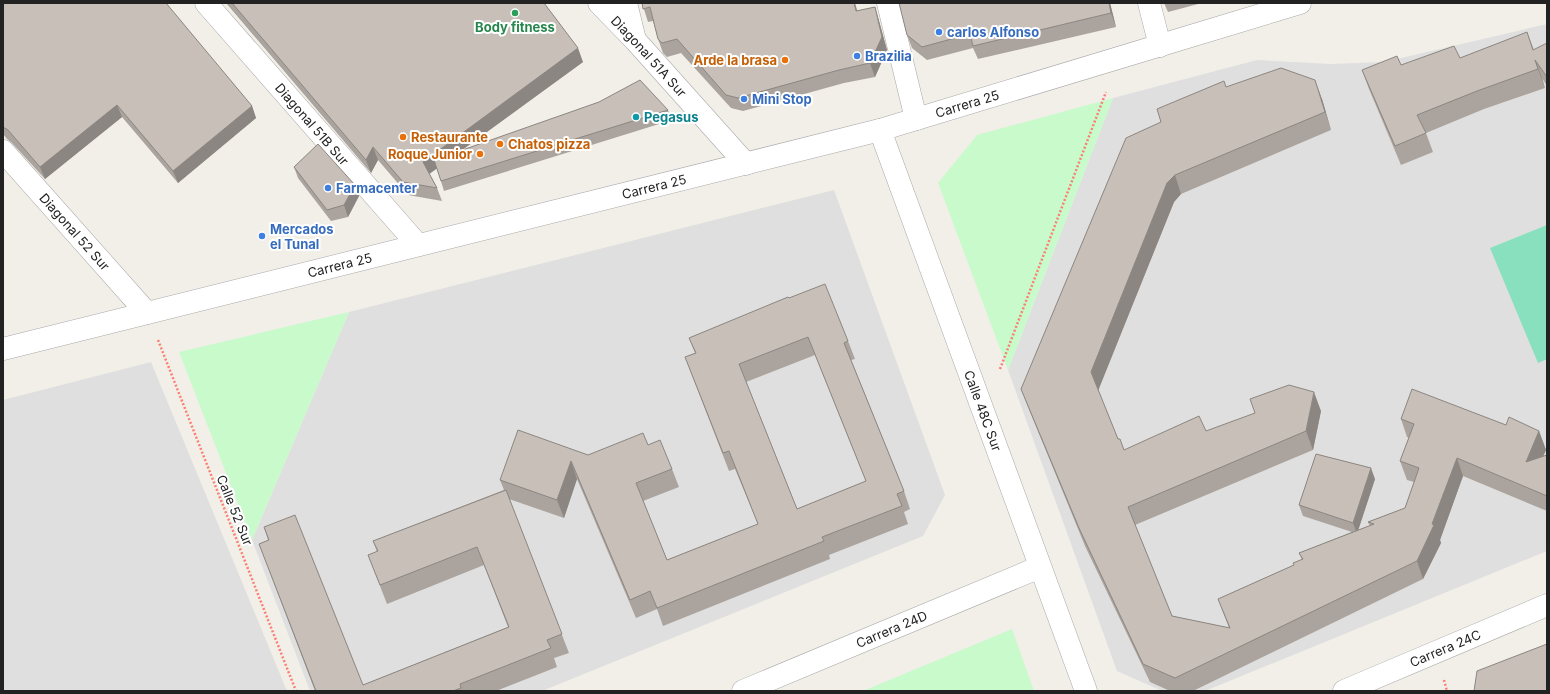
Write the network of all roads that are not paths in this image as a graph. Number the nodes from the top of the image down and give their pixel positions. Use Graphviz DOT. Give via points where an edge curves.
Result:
graph roads {
  1 [pos="206,3"];
  2 [pos="599,3"];
  3 [pos="626,3"];
  4 [pos="888,3"];
  5 [pos="1149,3"];
  6 [pos="1300,3"];
  7 [pos="635,40"];
  8 [pos="1160,46"];
  9 [pos="916,119"];
  10 [pos="880,130"];
  11 [pos="3,151"];
  12 [pos="746,164"];
  13 [pos="418,245"];
  14 [pos="147,313"];
  15 [pos="3,349"];
  16 [pos="1040,567"];
  17 [pos="1547,605"];
  18 [pos="743,691"];
  19 [pos="1086,691"];
  20 [pos="1344,691"];
  1 -- 13 [label="street, Diagonal 51B Sur"];
  2 -- 7 [label="street, Diagonal 51A Sur"];
  3 -- 7 [label="street"];
  4 -- 9 [label="street"];
  5 -- 8 [label="street"];
  6 -- 8 [label="street, Carrera 25"];
  7 -- 12 [label="street, Diagonal 51A Sur"];
  8 -- 9 [label="street, Carrera 25"];
  9 -- 10 [label="street, Carrera 25"];
  10 -- 12 [label="street, Carrera 25"];
  10 -- 16 [label="street, Calle 48C Sur"];
  11 -- 14 [label="street, Diagonal 52 Sur"];
  12 -- 13 [label="street, Carrera 25"];
  13 -- 14 [label="street, Carrera 25"];
  14 -- 15 [label="street, Carrera 25"];
  16 -- 18 [label="street, Carrera 24D"];
  16 -- 19 [label="street, Calle 48C Sur"];
  17 -- 20 [label="street, Carrera 24C"];
}
